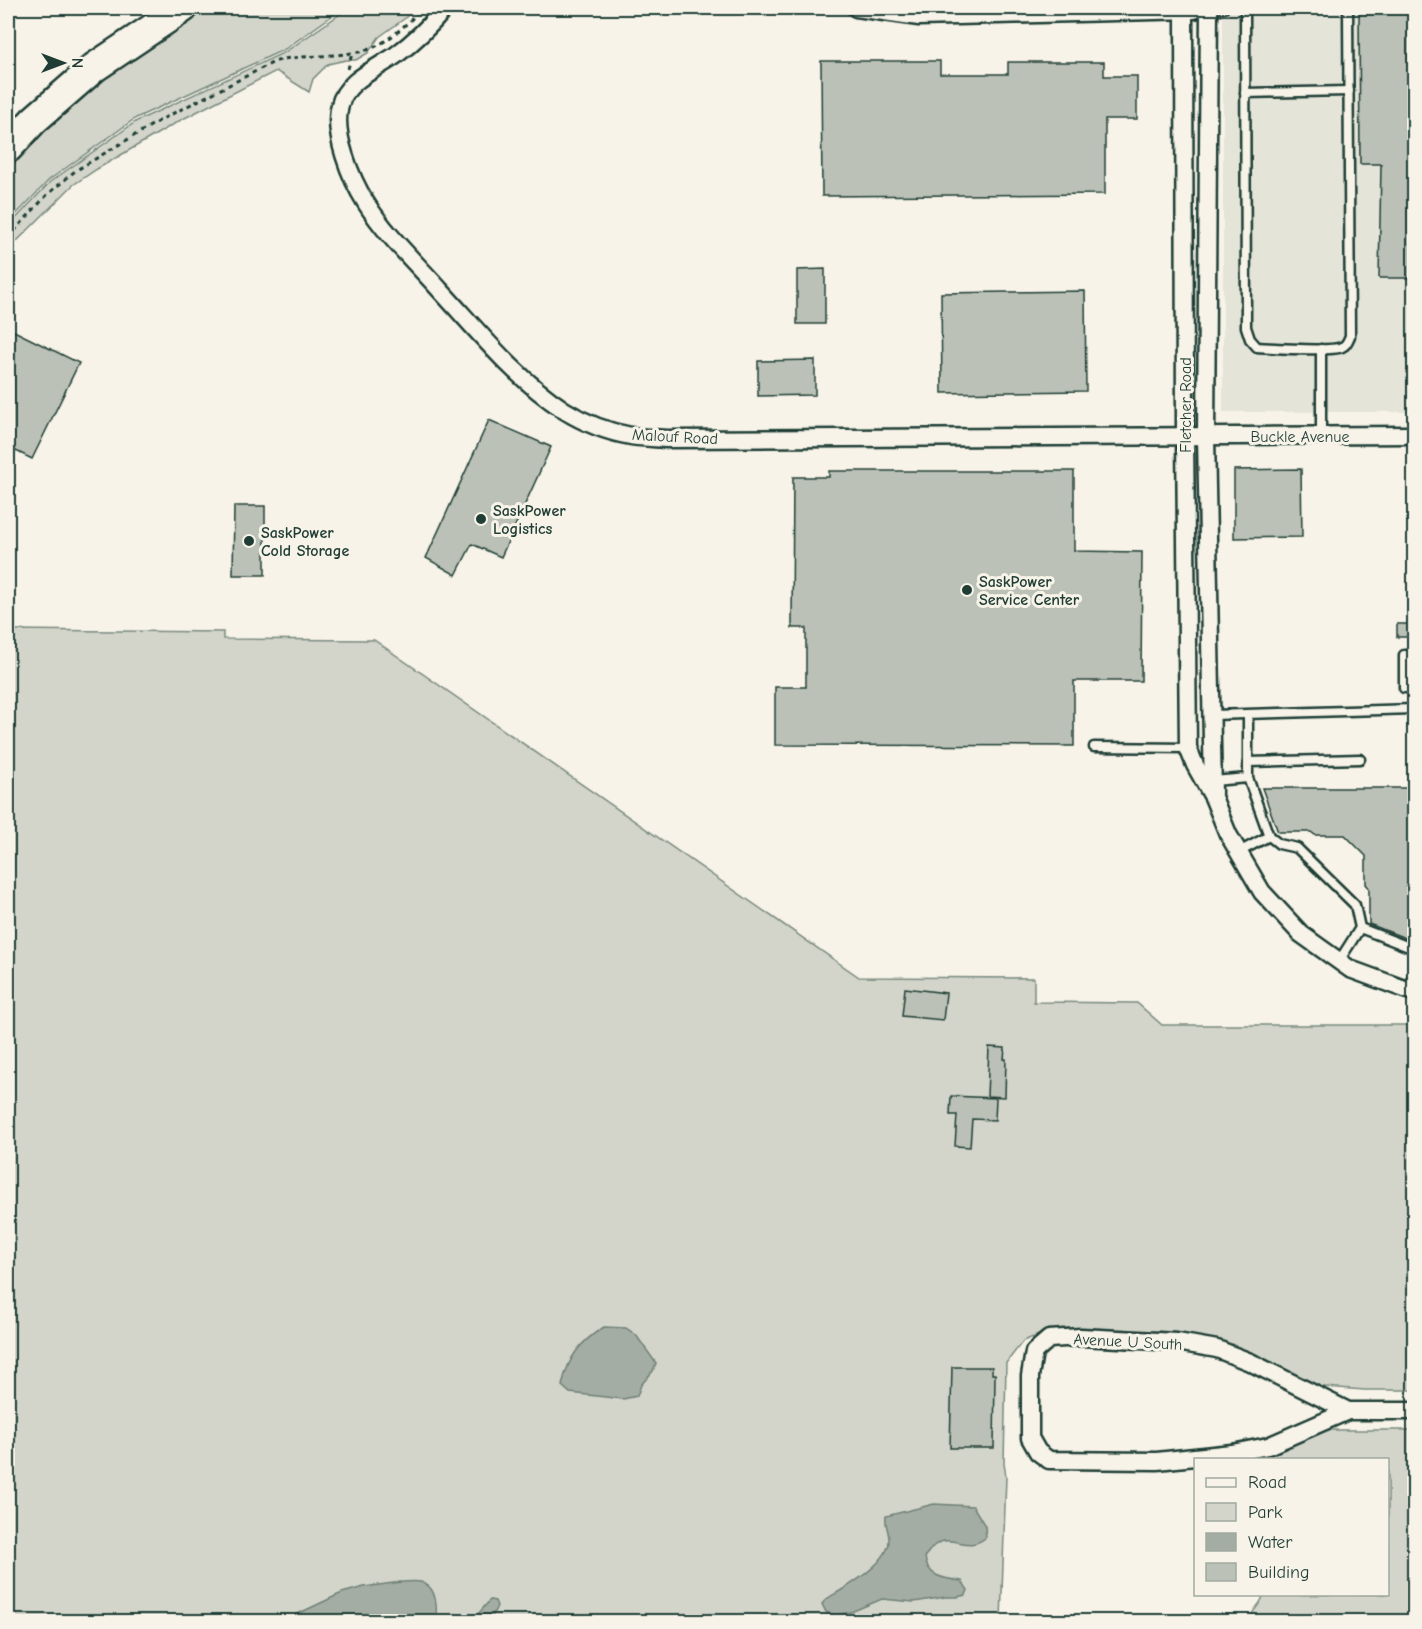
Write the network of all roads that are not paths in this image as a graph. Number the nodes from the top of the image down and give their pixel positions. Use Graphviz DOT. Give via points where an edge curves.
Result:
graph roads {
  1 [pos="183,8"];
  2 [pos="445,8"];
  3 [pos="856,8"];
  4 [pos="1214,8"];
  5 [pos="1245,8"];
  6 [pos="1348,8"];
  7 [pos="1184,9"];
  8 [pos="1349,91"];
  9 [pos="1245,93"];
  10 [pos="8,147"];
  11 [pos="1321,349"];
  12 [pos="1185,435"];
  13 [pos="1414,435"];
  14 [pos="1206,436"];
  15 [pos="1321,436"];
  16 [pos="1414,654"];
  17 [pos="1414,688"];
  18 [pos="1414,709"];
  19 [pos="1248,715"];
  20 [pos="1212,716"];
  21 [pos="1094,747"];
  22 [pos="1188,748"];
  23 [pos="1360,759"];
  24 [pos="1248,762"];
  25 [pos="1248,778"];
  26 [pos="1213,789"];
  27 [pos="1269,836"];
  28 [pos="1239,852"];
  29 [pos="1360,928"];
  30 [pos="1414,949"];
  31 [pos="1339,961"];
  32 [pos="1414,974"];
  33 [pos="1411,990"];
  34 [pos="1348,1411"];
  35 [pos="1414,1411"];
  1 -- 10 [label="highway" via="95,67"];
  2 -- 12 [label="street, Malouf Road" via="417,38 343,94 337,123 341,143 356,186 386,230 511,368 565,411 630,435 667,439"];
  3 -- 7 [label="street" via="919,17"];
  4 -- 7 [label="street"];
  4 -- 14 [label="street, Fletcher Road"];
  5 -- 9 [label="lane"];
  6 -- 8 [label="lane"];
  7 -- 12 [label="street, Fletcher Road"];
  8 -- 9 [label="lane"];
  8 -- 11 [label="lane" via="1350,336 1341,348"];
  9 -- 11 [label="lane" via="1246,327 1257,347"];
  11 -- 15 [label="lane"];
  12 -- 14 [label="street, Buckle Avenue"];
  12 -- 22 [label="street, Fletcher Road"];
  13 -- 15 [label="street, Buckle Avenue"];
  14 -- 15 [label="street, Buckle Avenue"];
  14 -- 20 [label="street, Fletcher Road"];
  16 -- 17 [label="lane" via="1404,655 1404,688"];
  18 -- 19 [label="lane"];
  19 -- 20 [label="lane"];
  19 -- 24 [label="lane"];
  20 -- 26 [label="street, Fletcher Road"];
  21 -- 22 [label="lane"];
  22 -- 26 [label="street, Fletcher Road"];
  23 -- 24 [label="lane"];
  24 -- 25 [label="lane"];
  25 -- 26 [label="lane"];
  25 -- 27 [label="lane"];
  26 -- 28 [label="street, Fletcher Road" via="1228,834"];
  27 -- 28 [label="lane"];
  27 -- 29 [label="lane" via="1280,844 1297,848 1354,905"];
  28 -- 31 [label="street, Fletcher Road" via="1263,892 1300,934"];
  29 -- 30 [label="lane"];
  29 -- 31 [label="lane"];
  31 -- 33 [label="street, Fletcher Road" via="1350,969"];
  32 -- 33 [label="lane"];
  34 -- 34 [label="street, Avenue U South" via="1250,1362 1217,1349 1177,1342 1049,1339 1034,1352 1030,1376 1030,1438 1038,1452 1049,1460 1157,1461 1232,1453 1268,1446"];
  34 -- 35 [label="street, Avenue U South"];
}
